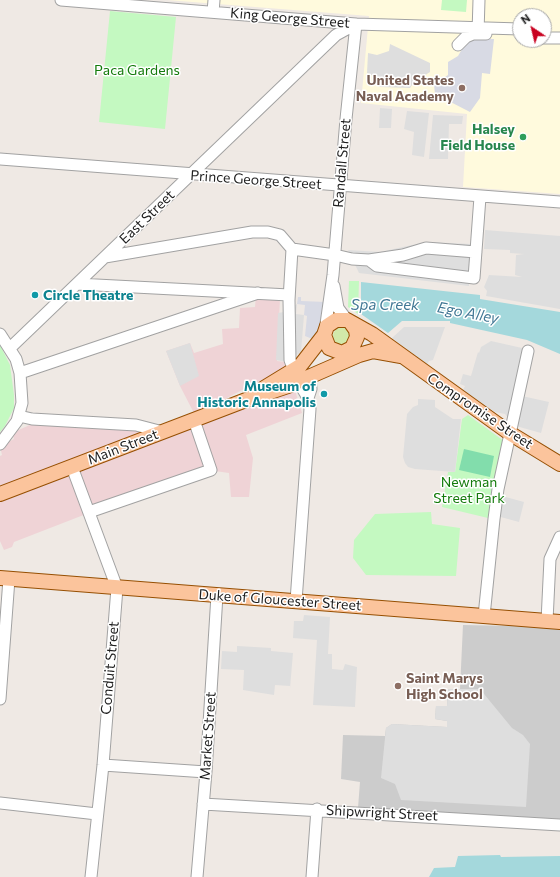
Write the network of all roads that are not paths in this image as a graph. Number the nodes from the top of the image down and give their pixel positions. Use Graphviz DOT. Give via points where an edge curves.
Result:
graph roads {
  1 [pos="60,0"];
  2 [pos="214,0"];
  3 [pos="479,0"];
  4 [pos="213,12"];
  5 [pos="356,24"];
  6 [pos="512,29"];
  7 [pos="478,30"];
  8 [pos="512,35"];
  9 [pos="458,45"];
  10 [pos="0,159"];
  11 [pos="190,175"];
  12 [pos="340,186"];
  13 [pos="480,197"];
  14 [pos="560,202"];
  15 [pos="292,249"];
  16 [pos="476,252"];
  17 [pos="335,255"];
  18 [pos="105,257"];
  19 [pos="369,260"];
  20 [pos="332,280"];
  21 [pos="77,284"];
  22 [pos="258,293"];
  23 [pos="289,295"];
  24 [pos="349,322"];
  25 [pos="325,333"];
  26 [pos="0,334"];
  27 [pos="10,348"];
  28 [pos="528,351"];
  29 [pos="349,355"];
  30 [pos="400,356"];
  31 [pos="20,373"];
  32 [pos="301,376"];
  33 [pos="19,416"];
  34 [pos="194,420"];
  35 [pos="163,432"];
  36 [pos="511,434"];
  37 [pos="0,444"];
  38 [pos="560,464"];
  39 [pos="72,466"];
  40 [pos="0,494"];
  41 [pos="89,512"];
  42 [pos="560,537"];
  43 [pos="5,579"];
  44 [pos="117,588"];
  45 [pos="217,595"];
  46 [pos="296,601"];
  47 [pos="484,616"];
  48 [pos="554,621"];
  49 [pos="0,692"];
  50 [pos="0,699"];
  51 [pos="102,766"];
  52 [pos="206,772"];
  53 [pos="0,803"];
  54 [pos="203,804"];
  55 [pos="317,809"];
  56 [pos="97,814"];
  57 [pos="560,825"];
  58 [pos="91,877"];
  59 [pos="197,877"];
  60 [pos="312,877"];
  1 -- 4 [label="street, King George Street"];
  2 -- 4 [label="street"];
  3 -- 7 [label="street"];
  4 -- 5 [label="street, King George Street"];
  5 -- 7 [label="street, King George Street"];
  5 -- 11 [label="street, East Street" via="336,35"];
  5 -- 12 [label="street, Randall Street"];
  6 -- 7 [label="street, King George Street"];
  7 -- 8 [label="street, King George Street"];
  7 -- 9 [label="street"];
  10 -- 11 [label="street, Prince George Street"];
  11 -- 12 [label="street, Prince George Street"];
  11 -- 18 [label="street, East Street"];
  12 -- 13 [label="street, Prince George Street"];
  12 -- 17 [label="street, Randall Street"];
  13 -- 14 [label="street, Prince George Street"];
  13 -- 16 [label="street"];
  15 -- 17 [label="street"];
  15 -- 18 [label="street" via="280,235 252,232"];
  15 -- 23 [label="street"];
  16 -- 19 [label="street" via="426,248 403,255"];
  16 -- 19 [label="street" via="474,278 377,266"];
  17 -- 19 [label="street"];
  17 -- 20 [label="street, Randall Street"];
  18 -- 21 [label="street, East Street"];
  20 -- 24 [label="street" via="338,308"];
  20 -- 25 [label="street, Randall Street"];
  21 -- 22 [label="street"];
  21 -- 27 [label="street, East Street"];
  22 -- 23 [label="street"];
  22 -- 31 [label="street"];
  23 -- 32 [label="street" via="289,356"];
  24 -- 25 [label="main road" via="336,320 327,326"];
  24 -- 29 [label="main road" via="358,337"];
  24 -- 30 [label="main road, Compromise Street" via="372,334"];
  25 -- 29 [label="main road" via="329,348"];
  25 -- 32 [label="main road, Main Street" via="312,352"];
  26 -- 27 [label="street"];
  27 -- 31 [label="street"];
  28 -- 36 [label="street"];
  29 -- 30 [label="main road, Compromise Street" via="373,351"];
  29 -- 32 [label="main road, Main Street"];
  30 -- 36 [label="main road, Compromise Street"];
  31 -- 33 [label="street" via="22,403"];
  32 -- 34 [label="main road, Main Street"];
  32 -- 46 [label="street" via="310,409"];
  33 -- 35 [label="street" via="136,425"];
  33 -- 37 [label="street"];
  34 -- 35 [label="main road, Main Street"];
  34 -- 41 [label="street" via="211,470"];
  35 -- 39 [label="main road, Main Street"];
  36 -- 38 [label="main road, Compromise Street"];
  36 -- 47 [label="street" via="494,519"];
  39 -- 40 [label="main road, Main Street"];
  39 -- 41 [label="street, Conduit Street"];
  41 -- 44 [label="street, Conduit Street"];
  42 -- 48 [label="street" via="550,559"];
  43 -- 44 [label="main road, Duke of Gloucester Street"];
  43 -- 49 [label="street"];
  44 -- 45 [label="main road, Duke of Gloucester Street"];
  44 -- 51 [label="street, Conduit Street"];
  45 -- 46 [label="main road, Duke of Gloucester Street"];
  45 -- 52 [label="street, Market Street"];
  46 -- 47 [label="main road, Duke of Gloucester Street"];
  47 -- 48 [label="main road, Duke of Gloucester Street"];
  49 -- 50 [label="street"];
  51 -- 52 [label="street"];
  51 -- 56 [label="street, Conduit Street"];
  52 -- 54 [label="street, Market Street"];
  53 -- 56 [label="street"];
  54 -- 55 [label="street, Shipwright Street"];
  54 -- 59 [label="street, Market Street"];
  55 -- 57 [label="street, Shipwright Street"];
  55 -- 60 [label="street"];
  56 -- 58 [label="street, Conduit Street"];
}
